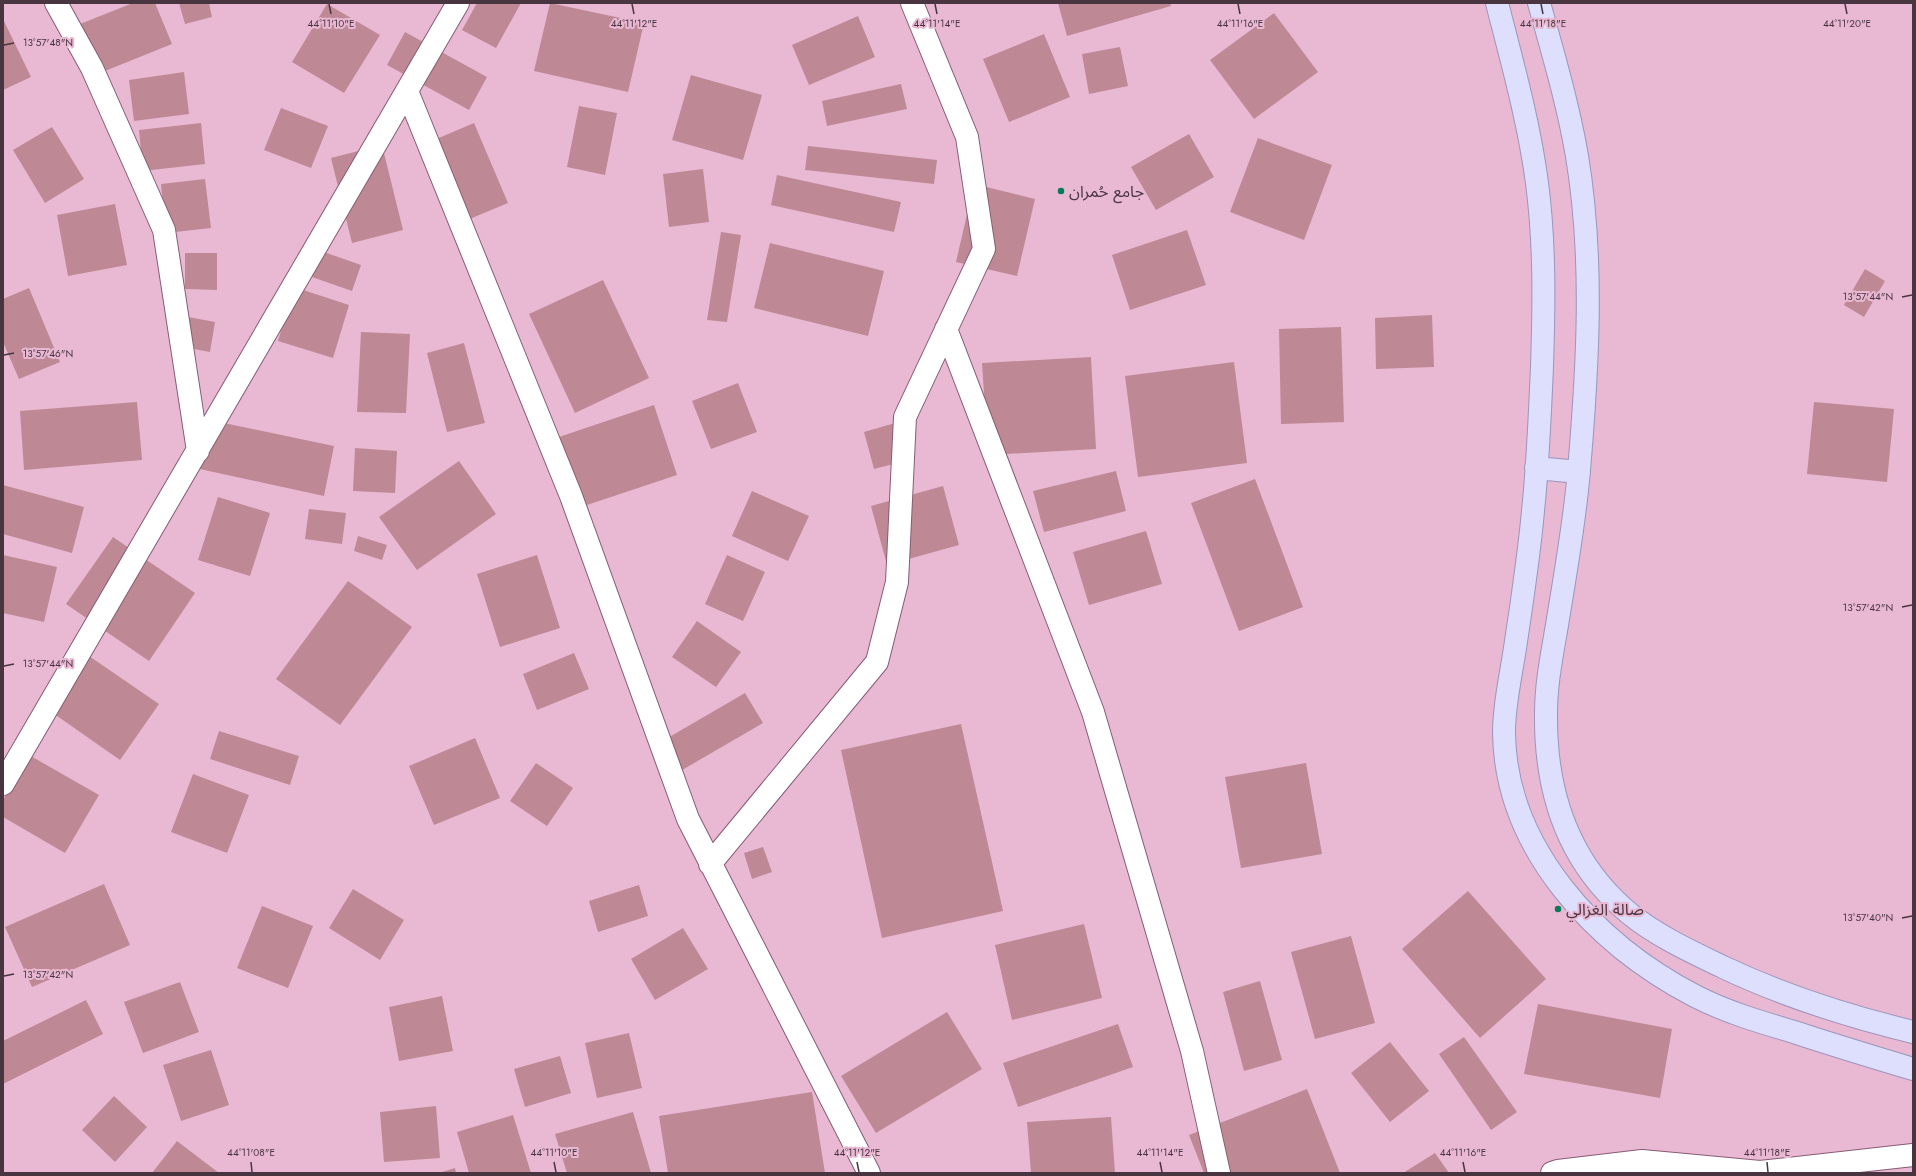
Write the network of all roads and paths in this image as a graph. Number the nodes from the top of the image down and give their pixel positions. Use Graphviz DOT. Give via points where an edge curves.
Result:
graph roads {
  1 [pos="56,3"];
  2 [pos="458,3"];
  3 [pos="912,3"];
  4 [pos="1497,3"];
  5 [pos="1538,3"];
  6 [pos="407,91"];
  7 [pos="946,329"];
  8 [pos="198,452"];
  9 [pos="1536,468"];
  10 [pos="1579,472"];
  11 [pos="3,784"];
  12 [pos="710,864"];
  13 [pos="1913,1032"];
  14 [pos="1913,1069"];
  15 [pos="1913,1155"];
  16 [pos="869,1173"];
  17 [pos="1219,1173"];
  18 [pos="1552,1173"];
  1 -- 8 [label="street" via="92,68 164,230"];
  2 -- 6 [label="street"];
  3 -- 7 [label="street" via="967,137 984,249"];
  4 -- 9 [label="main road" via="1530,135 1542,235 1543,336"];
  5 -- 10 [label="main road" via="1569,118 1582,194 1588,294"];
  6 -- 8 [label="street"];
  6 -- 12 [label="street" via="571,496 688,820"];
  7 -- 12 [label="street" via="905,417 897,582 877,662"];
  7 -- 17 [label="street" via="1093,712 1192,1051"];
  8 -- 11 [label="street"];
  9 -- 10 [label="main road"];
  9 -- 14 [label="main road" via="1523,598 1504,732 1509,778 1522,823 1544,864 1600,929 1650,968 1696,997 1732,1013"];
  10 -- 13 [label="main road" via="1549,671 1546,711 1547,752 1553,793 1562,820 1588,870 1608,894 1632,915 1664,936 1737,974 1799,1000"];
  12 -- 16 [label="street"];
  15 -- 18 [label="street" via="1760,1172 1642,1162"];
}
